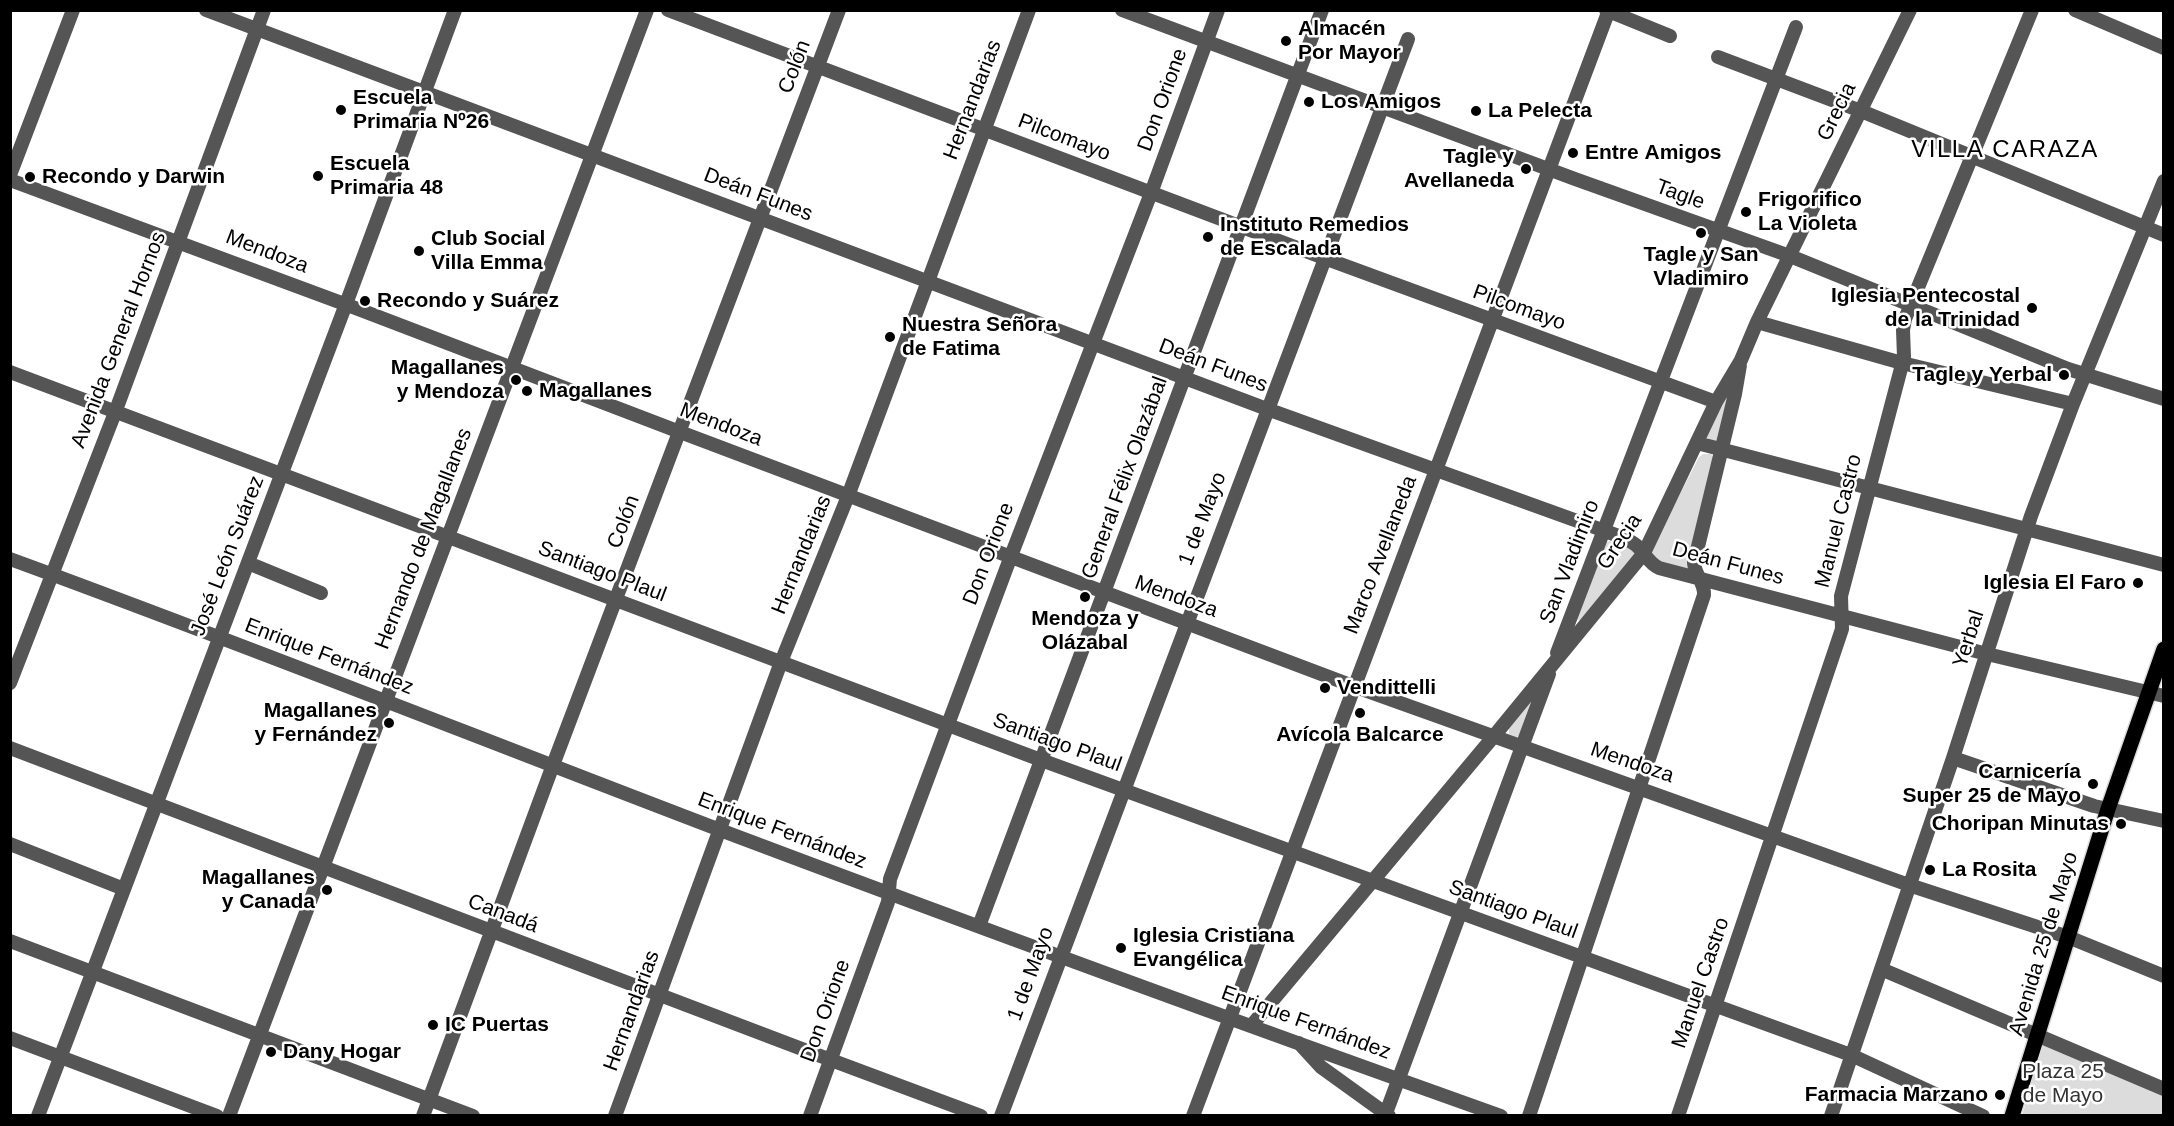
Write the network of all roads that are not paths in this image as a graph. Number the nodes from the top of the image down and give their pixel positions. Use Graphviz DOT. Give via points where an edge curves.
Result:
graph roads {
  1 [pos="73,10"];
  2 [pos="206,10"];
  3 [pos="264,10"];
  4 [pos="455,10"];
  5 [pos="647,10"];
  6 [pos="668,10"];
  7 [pos="839,10"];
  8 [pos="1029,10"];
  9 [pos="1122,10"];
  10 [pos="1218,10"];
  11 [pos="1323,10"];
  12 [pos="1910,10"];
  13 [pos="2032,10"];
  14 [pos="2075,10"];
  15 [pos="1608,11"];
  16 [pos="1796,27"];
  17 [pos="257,30"];
  18 [pos="1670,36"];
  19 [pos="1408,39"];
  20 [pos="1207,42"];
  21 [pos="2163,48"];
  22 [pos="1718,57"];
  23 [pos="817,67"];
  24 [pos="1299,76"];
  25 [pos="1776,79"];
  26 [pos="424,92"];
  27 [pos="1381,107"];
  28 [pos="1861,111"];
  29 [pos="984,130"];
  30 [pos="591,154"];
  31 [pos="1972,156"];
  32 [pos="1548,169"];
  33 [pos="10,175"];
  34 [pos="10,180"];
  35 [pos="2163,181"];
  36 [pos="1151,193"];
  37 [pos="759,218"];
  38 [pos="1242,227"];
  39 [pos="2145,227"];
  40 [pos="1718,231"];
  41 [pos="2163,235"];
  42 [pos="179,243"];
  43 [pos="1790,256"];
  44 [pos="1324,258"];
  45 [pos="927,281"];
  46 [pos="1911,303"];
  47 [pos="346,304"];
  48 [pos="1492,320"];
  49 [pos="1757,322"];
  50 [pos="1093,343"];
  51 [pos="1741,360"];
  52 [pos="1902,363"];
  53 [pos="511,367"];
  54 [pos="10,372"];
  55 [pos="2085,375"];
  56 [pos="1185,379"];
  57 [pos="1661,382"];
  58 [pos="2163,399"];
  59 [pos="1716,402"];
  60 [pos="2073,404"];
  61 [pos="1267,409"];
  62 [pos="116,410"];
  63 [pos="680,432"];
  64 [pos="1696,443"];
  65 [pos="1722,450"];
  66 [pos="1437,470"];
  67 [pos="282,473"];
  68 [pos="1869,489"];
  69 [pos="848,496"];
  70 [pos="2027,528"];
  71 [pos="1605,531"];
  72 [pos="448,537"];
  73 [pos="1644,553"];
  74 [pos="1011,556"];
  75 [pos="10,559"];
  76 [pos="248,563"];
  77 [pos="2163,565"];
  78 [pos="52,575"];
  79 [pos="1699,578"];
  80 [pos="321,593"];
  81 [pos="1105,593"];
  82 [pos="616,601"];
  83 [pos="1841,615"];
  84 [pos="1186,623"];
  85 [pos="219,637"];
  86 [pos="2163,649"];
  87 [pos="1987,654"];
  88 [pos="781,662"];
  89 [pos="1553,663"];
  90 [pos="10,683"];
  91 [pos="1353,686"];
  92 [pos="2148,692"];
  93 [pos="2163,696"];
  94 [pos="386,702"];
  95 [pos="949,726"];
  96 [pos="1494,736"];
  97 [pos="1523,747"];
  98 [pos="10,748"];
  99 [pos="1953,758"];
  100 [pos="1041,760"];
  101 [pos="553,765"];
  102 [pos="1638,787"];
  103 [pos="1123,790"];
  104 [pos="156,804"];
  105 [pos="2108,809"];
  106 [pos="2163,821"];
  107 [pos="720,830"];
  108 [pos="1774,836"];
  109 [pos="10,844"];
  110 [pos="1292,853"];
  111 [pos="323,868"];
  112 [pos="1374,881"];
  113 [pos="1909,885"];
  114 [pos="124,889"];
  115 [pos="888,893"];
  116 [pos="1460,913"];
  117 [pos="979,926"];
  118 [pos="492,932"];
  119 [pos="2068,937"];
  120 [pos="10,941"];
  121 [pos="1059,957"];
  122 [pos="1581,957"];
  123 [pos="1881,969"];
  124 [pos="93,972"];
  125 [pos="2163,976"];
  126 [pos="660,996"];
  127 [pos="1716,1006"];
  128 [pos="1230,1018"];
  129 [pos="1252,1025"];
  130 [pos="261,1034"];
  131 [pos="2037,1034"];
  132 [pos="10,1038"];
  133 [pos="1298,1042"];
  134 [pos="1851,1055"];
  135 [pos="61,1058"];
  136 [pos="831,1060"];
  137 [pos="1399,1079"];
  138 [pos="2163,1089"];
  139 [pos="429,1099"];
  140 [pos="1387,1114"];
  141 [pos="38,1116"];
  142 [pos="217,1116"];
  143 [pos="229,1116"];
  144 [pos="423,1116"];
  145 [pos="473,1116"];
  146 [pos="615,1116"];
  147 [pos="810,1116"];
  148 [pos="981,1116"];
  149 [pos="1001,1116"];
  150 [pos="1193,1116"];
  151 [pos="1502,1116"];
  152 [pos="1529,1116"];
  153 [pos="1678,1116"];
  154 [pos="1831,1116"];
  155 [pos="1983,1116"];
  156 [pos="2012,1116"];
  1 -- 33 [label="street"];
  2 -- 17 [label="street, Deán Funes"];
  3 -- 17 [label="street, Avenida General Hornos"];
  4 -- 26 [label="street, José León Suárez"];
  5 -- 30 [label="street, Hernando de Magallanes"];
  6 -- 23 [label="street, Pilcomayo"];
  7 -- 23 [label="street, Colón"];
  8 -- 29 [label="street, Hernandarias"];
  9 -- 20 [label="street, Tagle"];
  10 -- 20 [label="street, Don Orione"];
  11 -- 24 [label="street, General Félix Olazábal"];
  12 -- 28 [label="street, Grecia"];
  13 -- 31 [label="street, Manuel Castro"];
  14 -- 21 [label="street"];
  15 -- 18 [label="street"];
  15 -- 32 [label="street, Marco Avellaneda"];
  16 -- 25 [label="street, San Vladimiro"];
  17 -- 26 [label="street, Deán Funes"];
  17 -- 42 [label="street, Avenida General Hornos"];
  19 -- 27 [label="street, 1 de Mayo"];
  20 -- 24 [label="street, Tagle"];
  20 -- 36 [label="street, Don Orione"];
  22 -- 25 [label="street"];
  23 -- 29 [label="street, Pilcomayo"];
  23 -- 37 [label="street, Colón"];
  24 -- 27 [label="street, Tagle"];
  24 -- 38 [label="street, General Félix Olazábal"];
  25 -- 28 [label="street"];
  25 -- 40 [label="street, San Vladimiro"];
  26 -- 30 [label="street, Deán Funes"];
  26 -- 47 [label="street, José León Suárez"];
  27 -- 32 [label="street, Tagle"];
  27 -- 44 [label="street, 1 de Mayo"];
  28 -- 31 [label="street"];
  28 -- 43 [label="street, Grecia"];
  29 -- 36 [label="street, Pilcomayo"];
  29 -- 45 [label="street, Hernandarias"];
  30 -- 37 [label="street, Deán Funes"];
  30 -- 53 [label="street, Hernando de Magallanes"];
  31 -- 39 [label="street"];
  31 -- 46 [label="street, Manuel Castro"];
  32 -- 40 [label="street, Tagle"];
  32 -- 48 [label="street, Marco Avellaneda"];
  34 -- 42 [label="street, Mendoza"];
  35 -- 39 [label="street, Yerbal"];
  36 -- 38 [label="street, Pilcomayo"];
  36 -- 50 [label="street, Don Orione"];
  37 -- 45 [label="street, Deán Funes"];
  37 -- 63 [label="street, Colón"];
  38 -- 44 [label="street, Pilcomayo"];
  38 -- 56 [label="street, General Félix Olazábal"];
  39 -- 41 [label="street"];
  39 -- 55 [label="street, Yerbal"];
  40 -- 43 [label="street, Tagle"];
  40 -- 57 [label="street, San Vladimiro"];
  42 -- 47 [label="street, Mendoza"];
  42 -- 62 [label="street, Avenida General Hornos"];
  43 -- 46 [label="street, Tagle"];
  43 -- 49 [label="street, Grecia"];
  44 -- 48 [label="street, Pilcomayo"];
  44 -- 61 [label="street, 1 de Mayo"];
  45 -- 50 [label="street, Deán Funes"];
  45 -- 69 [label="street, Hernandarias"];
  46 -- 52 [label="street, Manuel Castro" via="1903,330"];
  46 -- 55 [label="street, Tagle"];
  47 -- 53 [label="street, Mendoza"];
  47 -- 67 [label="street, José León Suárez"];
  48 -- 57 [label="street, Pilcomayo"];
  48 -- 66 [label="street, Marco Avellaneda"];
  49 -- 51 [label="street, Grecia"];
  49 -- 52 [label="street"];
  50 -- 56 [label="street, Deán Funes"];
  50 -- 74 [label="street, Don Orione"];
  51 -- 59 [label="street, Grecia"];
  51 -- 65 [label="street"];
  52 -- 60 [label="street"];
  52 -- 68 [label="street, Manuel Castro"];
  53 -- 63 [label="street, Mendoza"];
  53 -- 72 [label="street, Hernando de Magallanes"];
  54 -- 62 [label="street, Santiago Plaul"];
  55 -- 58 [label="street, Tagle"];
  55 -- 60 [label="street, Yerbal"];
  56 -- 61 [label="street, Deán Funes"];
  56 -- 81 [label="street, General Félix Olazábal"];
  57 -- 59 [label="street, Pilcomayo"];
  57 -- 71 [label="street, San Vladimiro"];
  59 -- 64 [label="street, Grecia"];
  60 -- 70 [label="street, Yerbal"];
  61 -- 66 [label="street, Deán Funes"];
  61 -- 84 [label="street, 1 de Mayo"];
  62 -- 67 [label="street, Santiago Plaul"];
  62 -- 78 [label="street, Avenida General Hornos"];
  63 -- 69 [label="street, Mendoza"];
  63 -- 82 [label="street, Colón"];
  64 -- 65 [label="street"];
  64 -- 73 [label="street, Grecia"];
  65 -- 68 [label="street"];
  65 -- 79 [label="street" via="1694,563"];
  66 -- 71 [label="street, Deán Funes"];
  66 -- 91 [label="street, Marco Avellaneda"];
  67 -- 72 [label="street, Santiago Plaul"];
  67 -- 76 [label="street, José León Suárez"];
  68 -- 70 [label="street"];
  68 -- 83 [label="street, Manuel Castro" via="1841,596"];
  69 -- 74 [label="street, Mendoza"];
  69 -- 88 [label="street, Hernandarias"];
  70 -- 77 [label="street"];
  70 -- 87 [label="street, Yerbal"];
  71 -- 73 [label="street, Deán Funes" via="1630,541"];
  71 -- 89 [label="street, San Vladimiro"];
  72 -- 82 [label="street, Santiago Plaul"];
  72 -- 94 [label="street, Hernando de Magallanes"];
  73 -- 79 [label="street, Deán Funes" via="1659,568"];
  73 -- 89 [label="street, Grecia"];
  74 -- 81 [label="street, Mendoza"];
  74 -- 95 [label="street, Don Orione"];
  75 -- 78 [label="street, Enrique Fernández"];
  76 -- 80 [label="street"];
  76 -- 85 [label="street, José León Suárez"];
  78 -- 85 [label="street, Enrique Fernández"];
  78 -- 90 [label="street, Avenida General Hornos"];
  79 -- 83 [label="street, Deán Funes"];
  79 -- 102 [label="street" via="1704,594"];
  81 -- 84 [label="street, Mendoza"];
  81 -- 100 [label="street, General Félix Olazábal"];
  82 -- 88 [label="street, Santiago Plaul"];
  82 -- 101 [label="street, Colón"];
  83 -- 87 [label="street, Deán Funes"];
  83 -- 108 [label="street, Manuel Castro" via="1842,629"];
  84 -- 91 [label="street, Mendoza"];
  84 -- 103 [label="street, 1 de Mayo"];
  85 -- 94 [label="street, Enrique Fernández"];
  85 -- 104 [label="street, José León Suárez"];
  86 -- 92 [label="main road, Avenida 25 de Mayo"];
  87 -- 92 [label="street, Deán Funes"];
  87 -- 99 [label="street, Yerbal"];
  88 -- 95 [label="street, Santiago Plaul"];
  88 -- 107 [label="street, Hernandarias"];
  89 -- 96 [label="street, Grecia"];
  89 -- 97 [label="street, San Vladimiro"];
  91 -- 96 [label="street, Mendoza"];
  91 -- 110 [label="street, Marco Avellaneda"];
  92 -- 93 [label="street, Deán Funes"];
  92 -- 105 [label="main road, Avenida 25 de Mayo"];
  94 -- 101 [label="street, Enrique Fernández"];
  94 -- 111 [label="street, Hernando de Magallanes"];
  95 -- 100 [label="street, Santiago Plaul"];
  95 -- 115 [label="street, Don Orione"];
  96 -- 97 [label="street, Mendoza"];
  96 -- 112 [label="street, Grecia"];
  97 -- 102 [label="street, Mendoza"];
  97 -- 116 [label="street, San Vladimiro"];
  98 -- 104 [label="street, Canadá"];
  99 -- 105 [label="street"];
  99 -- 113 [label="street, Yerbal"];
  100 -- 103 [label="street, Santiago Plaul"];
  100 -- 117 [label="street, General Félix Olazábal"];
  101 -- 107 [label="street, Enrique Fernández"];
  101 -- 118 [label="street, Colón"];
  102 -- 108 [label="street, Mendoza"];
  102 -- 122 [label="street"];
  103 -- 110 [label="street, Santiago Plaul"];
  103 -- 121 [label="street, 1 de Mayo"];
  104 -- 111 [label="street, Canadá"];
  104 -- 114 [label="street, José León Suárez"];
  105 -- 106 [label="street"];
  105 -- 119 [label="main road, Avenida 25 de Mayo"];
  107 -- 115 [label="street, Enrique Fernández"];
  107 -- 126 [label="street, Hernandarias"];
  108 -- 113 [label="street, Mendoza"];
  108 -- 127 [label="street, Manuel Castro"];
  109 -- 114 [label="street"];
  110 -- 112 [label="street, Santiago Plaul"];
  110 -- 128 [label="street, Marco Avellaneda"];
  111 -- 118 [label="street, Canadá"];
  111 -- 130 [label="street, Hernando de Magallanes"];
  112 -- 116 [label="street, Santiago Plaul"];
  112 -- 129 [label="street, Grecia"];
  113 -- 119 [label="street, Mendoza"];
  113 -- 123 [label="street, Yerbal"];
  114 -- 124 [label="street, José León Suárez"];
  115 -- 117 [label="street, Enrique Fernández"];
  115 -- 136 [label="street, Don Orione"];
  116 -- 122 [label="street, Santiago Plaul"];
  116 -- 137 [label="street, San Vladimiro"];
  117 -- 121 [label="street, Enrique Fernández"];
  118 -- 126 [label="street, Canadá"];
  118 -- 139 [label="street, Colón"];
  119 -- 125 [label="street, Mendoza"];
  119 -- 131 [label="main road, Avenida 25 de Mayo"];
  120 -- 124 [label="street"];
  121 -- 128 [label="street, Enrique Fernández"];
  121 -- 149 [label="street, 1 de Mayo"];
  122 -- 127 [label="street, Santiago Plaul"];
  122 -- 152 [label="street"];
  123 -- 131 [label="street"];
  123 -- 134 [label="street, Yerbal"];
  124 -- 130 [label="street"];
  124 -- 135 [label="street, José León Suárez"];
  126 -- 136 [label="street, Canadá"];
  126 -- 146 [label="street, Hernandarias"];
  127 -- 134 [label="street, Santiago Plaul"];
  127 -- 153 [label="street, Manuel Castro"];
  128 -- 129 [label="street, Enrique Fernández"];
  128 -- 150 [label="street, Marco Avellaneda"];
  129 -- 133 [label="street, Enrique Fernández"];
  130 -- 139 [label="street"];
  130 -- 143 [label="street, Hernando de Magallanes"];
  131 -- 138 [label="street"];
  131 -- 156 [label="main road, Avenida 25 de Mayo"];
  132 -- 135 [label="street"];
  133 -- 137 [label="street, Enrique Fernández"];
  133 -- 140 [label="street" via="1321,1067"];
  134 -- 154 [label="street, Yerbal"];
  134 -- 155 [label="street, Santiago Plaul"];
  135 -- 141 [label="street, José León Suárez"];
  135 -- 142 [label="street"];
  136 -- 147 [label="street, Don Orione"];
  136 -- 148 [label="street, Canadá"];
  137 -- 140 [label="street, San Vladimiro"];
  137 -- 151 [label="street, Enrique Fernández"];
  139 -- 144 [label="street, Colón"];
  139 -- 145 [label="street"];
}
